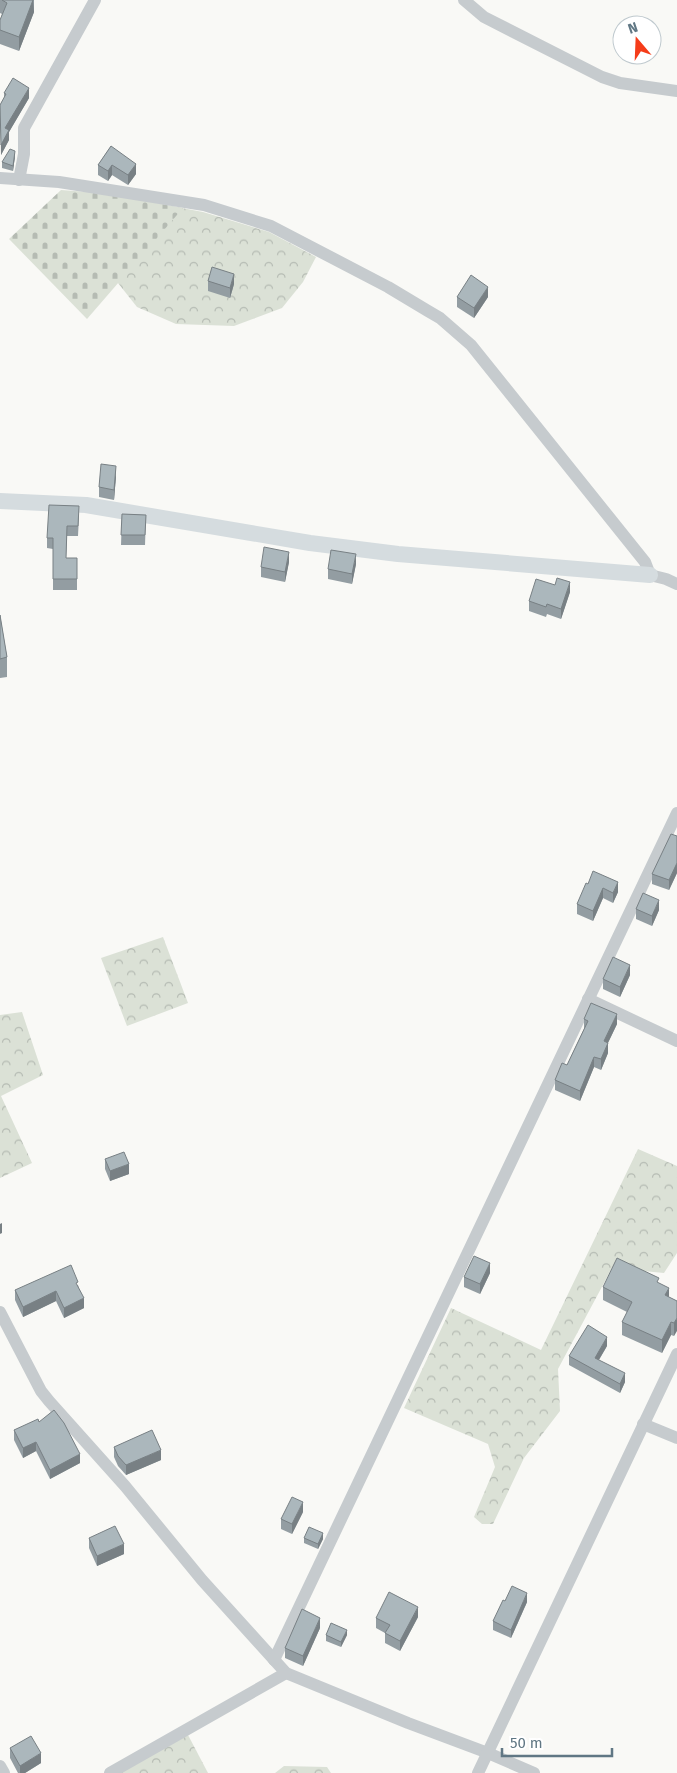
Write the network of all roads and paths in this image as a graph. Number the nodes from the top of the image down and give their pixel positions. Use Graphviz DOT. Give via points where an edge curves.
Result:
graph roads {
  1 [pos="95,0"];
  2 [pos="464,0"];
  3 [pos="677,91"];
  4 [pos="0,178"];
  5 [pos="19,180"];
  6 [pos="0,501"];
  7 [pos="650,575"];
  8 [pos="677,584"];
  9 [pos="677,813"];
  10 [pos="588,999"];
  11 [pos="677,1041"];
  12 [pos="0,1312"];
  13 [pos="677,1354"];
  14 [pos="643,1424"];
  15 [pos="677,1438"];
  16 [pos="274,1660"];
  17 [pos="286,1673"];
  18 [pos="488,1753"];
  19 [pos="0,1766"];
  20 [pos="4,1773"];
  21 [pos="110,1773"];
  22 [pos="478,1773"];
  23 [pos="534,1773"];
  1 -- 5 [label="street" via="24,128"];
  2 -- 3 [label="street" via="484,17 602,77"];
  4 -- 5 [label="street"];
  5 -- 7 [label="street" via="59,182 204,205 271,226 440,318 471,345 646,562"];
  6 -- 7 [label="street" via="86,505 310,543 398,554"];
  7 -- 8 [label="street"];
  9 -- 10 [label="street"];
  10 -- 11 [label="street"];
  10 -- 16 [label="street"];
  12 -- 16 [label="street" via="41,1391"];
  13 -- 14 [label="street"];
  14 -- 15 [label="street"];
  14 -- 18 [label="street"];
  16 -- 17 [label="street"];
  17 -- 18 [label="street"];
  17 -- 21 [label="street"];
  18 -- 22 [label="street"];
  18 -- 23 [label="street"];
  19 -- 20 [label="street"];
}
